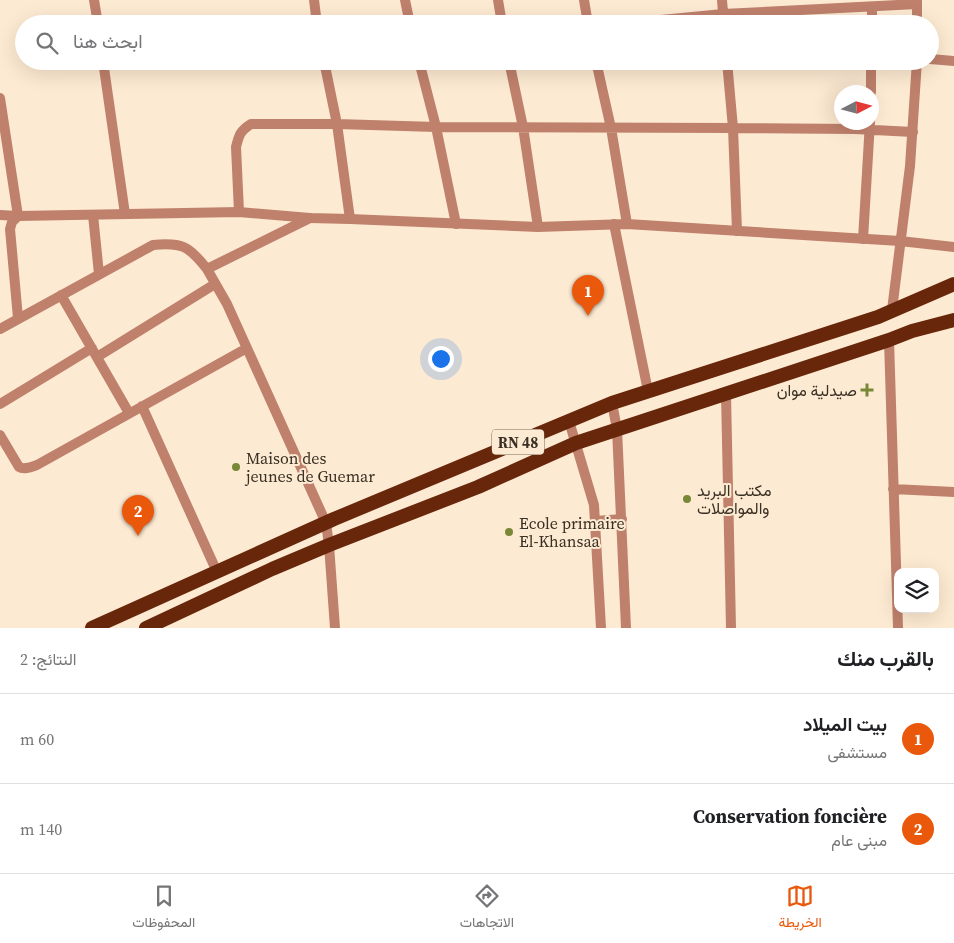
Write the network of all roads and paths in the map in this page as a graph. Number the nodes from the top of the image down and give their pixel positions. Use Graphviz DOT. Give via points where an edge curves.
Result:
graph roads {
  1 [pos="94,0"];
  2 [pos="314,0"];
  3 [pos="405,0"];
  4 [pos="498,0"];
  5 [pos="584,0"];
  6 [pos="722,0"];
  7 [pos="917,2"];
  8 [pos="872,7"];
  9 [pos="96,15"];
  10 [pos="316,15"];
  11 [pos="408,15"];
  12 [pos="500,15"];
  13 [pos="586,15"];
  14 [pos="723,15"];
  15 [pos="773,15"];
  16 [pos="872,15"];
  17 [pos="917,15"];
  18 [pos="939,60"];
  19 [pos="954,61"];
  20 [pos="104,70"];
  21 [pos="326,70"];
  22 [pos="421,70"];
  23 [pos="511,70"];
  24 [pos="598,70"];
  25 [pos="728,70"];
  26 [pos="871,70"];
  27 [pos="916,70"];
  28 [pos="870,85"];
  29 [pos="0,98"];
  30 [pos="337,124"];
  31 [pos="436,127"];
  32 [pos="523,127"];
  33 [pos="834,127"];
  34 [pos="879,127"];
  35 [pos="611,128"];
  36 [pos="733,128"];
  37 [pos="870,130"];
  38 [pos="913,132"];
  39 [pos="238,212"];
  40 [pos="93,214"];
  41 [pos="125,214"];
  42 [pos="0,215"];
  43 [pos="18,216"];
  44 [pos="310,218"];
  45 [pos="350,218"];
  46 [pos="456,224"];
  47 [pos="614,224"];
  48 [pos="627,224"];
  49 [pos="538,227"];
  50 [pos="737,232"];
  51 [pos="863,239"];
  52 [pos="900,241"];
  53 [pos="954,247"];
  54 [pos="207,269"];
  55 [pos="98,274"];
  56 [pos="215,284"];
  57 [pos="954,284"];
  58 [pos="61,295"];
  59 [pos="892,310"];
  60 [pos="18,318"];
  61 [pos="954,320"];
  62 [pos="0,328"];
  63 [pos="889,340"];
  64 [pos="247,348"];
  65 [pos="94,353"];
  66 [pos="648,391"];
  67 [pos="726,394"];
  68 [pos="612,403"];
  69 [pos="0,404"];
  70 [pos="142,406"];
  71 [pos="129,413"];
  72 [pos="569,421"];
  73 [pos="618,429"];
  74 [pos="0,435"];
  75 [pos="576,443"];
  76 [pos="894,489"];
  77 [pos="954,492"];
  78 [pos="622,519"];
  79 [pos="596,521"];
  80 [pos="326,523"];
  81 [pos="329,546"];
  82 [pos="217,572"];
  83 [pos="92,628"];
  84 [pos="146,628"];
  85 [pos="335,628"];
  86 [pos="601,628"];
  87 [pos="626,628"];
  88 [pos="730,628"];
  89 [pos="898,628"];
  1 -- 9 [label="street"];
  2 -- 10 [label="street"];
  3 -- 11 [label="street"];
  4 -- 12 [label="street"];
  5 -- 13 [label="street"];
  6 -- 14 [label="street"];
  7 -- 8 [label="street"];
  7 -- 17 [label="street"];
  8 -- 15 [label="street"];
  8 -- 16 [label="street"];
  18 -- 19 [label="street"];
  20 -- 41 [label="street"];
  21 -- 30 [label="street"];
  22 -- 31 [label="street"];
  23 -- 32 [label="street"];
  24 -- 35 [label="street"];
  25 -- 36 [label="street"];
  26 -- 28 [label="street"];
  27 -- 38 [label="street"];
  29 -- 43 [label="street"];
  30 -- 31 [label="street"];
  30 -- 39 [label="street" via="251,124 243,129 236,147"];
  30 -- 45 [label="street"];
  31 -- 32 [label="street"];
  31 -- 46 [label="street"];
  32 -- 35 [label="street"];
  32 -- 49 [label="street"];
  33 -- 36 [label="street"];
  34 -- 38 [label="street"];
  35 -- 36 [label="street"];
  35 -- 48 [label="street"];
  36 -- 50 [label="street"];
  37 -- 51 [label="street"];
  38 -- 52 [label="street"];
  39 -- 41 [label="street"];
  39 -- 44 [label="street"];
  40 -- 41 [label="street"];
  40 -- 43 [label="street"];
  40 -- 55 [label="street"];
  42 -- 43 [label="street"];
  43 -- 60 [label="street" via="10,229"];
  44 -- 45 [label="street"];
  44 -- 54 [label="street"];
  45 -- 46 [label="street"];
  46 -- 49 [label="street"];
  47 -- 48 [label="street"];
  47 -- 49 [label="street"];
  47 -- 66 [label="street"];
  48 -- 50 [label="street"];
  50 -- 51 [label="street"];
  51 -- 52 [label="street"];
  52 -- 53 [label="street"];
  52 -- 59 [label="street"];
  54 -- 55 [label="street" via="189,250 171,243 153,244"];
  54 -- 56 [label="street"];
  55 -- 58 [label="street"];
  56 -- 64 [label="street"];
  56 -- 65 [label="street"];
  57 -- 59 [label="highway, RN 48"];
  58 -- 60 [label="street"];
  58 -- 65 [label="street"];
  59 -- 66 [label="highway, RN 48"];
  60 -- 62 [label="street"];
  61 -- 63 [label="highway, RN 48"];
  63 -- 67 [label="highway, RN 48"];
  63 -- 76 [label="street"];
  64 -- 70 [label="street"];
  64 -- 80 [label="street"];
  65 -- 69 [label="street"];
  65 -- 71 [label="street"];
  66 -- 68 [label="highway, RN 48"];
  67 -- 73 [label="highway, RN 48"];
  67 -- 88 [label="street"];
  68 -- 72 [label="highway, RN 48"];
  68 -- 73 [label="street"];
  70 -- 71 [label="street"];
  70 -- 82 [label="street"];
  71 -- 74 [label="street" via="37,465 25,468 19,467"];
  72 -- 75 [label="street"];
  72 -- 80 [label="highway, RN 48"];
  73 -- 75 [label="highway, RN 48"];
  73 -- 78 [label="street"];
  75 -- 79 [label="street"];
  75 -- 81 [label="highway, RN 48" via="478,487"];
  76 -- 77 [label="street"];
  76 -- 89 [label="street"];
  78 -- 79 [label="street"];
  78 -- 87 [label="street"];
  79 -- 86 [label="street"];
  80 -- 81 [label="street"];
  80 -- 82 [label="highway, RN 48"];
  81 -- 84 [label="highway, RN 48"];
  81 -- 85 [label="street"];
  82 -- 83 [label="highway, RN 48"];
}
